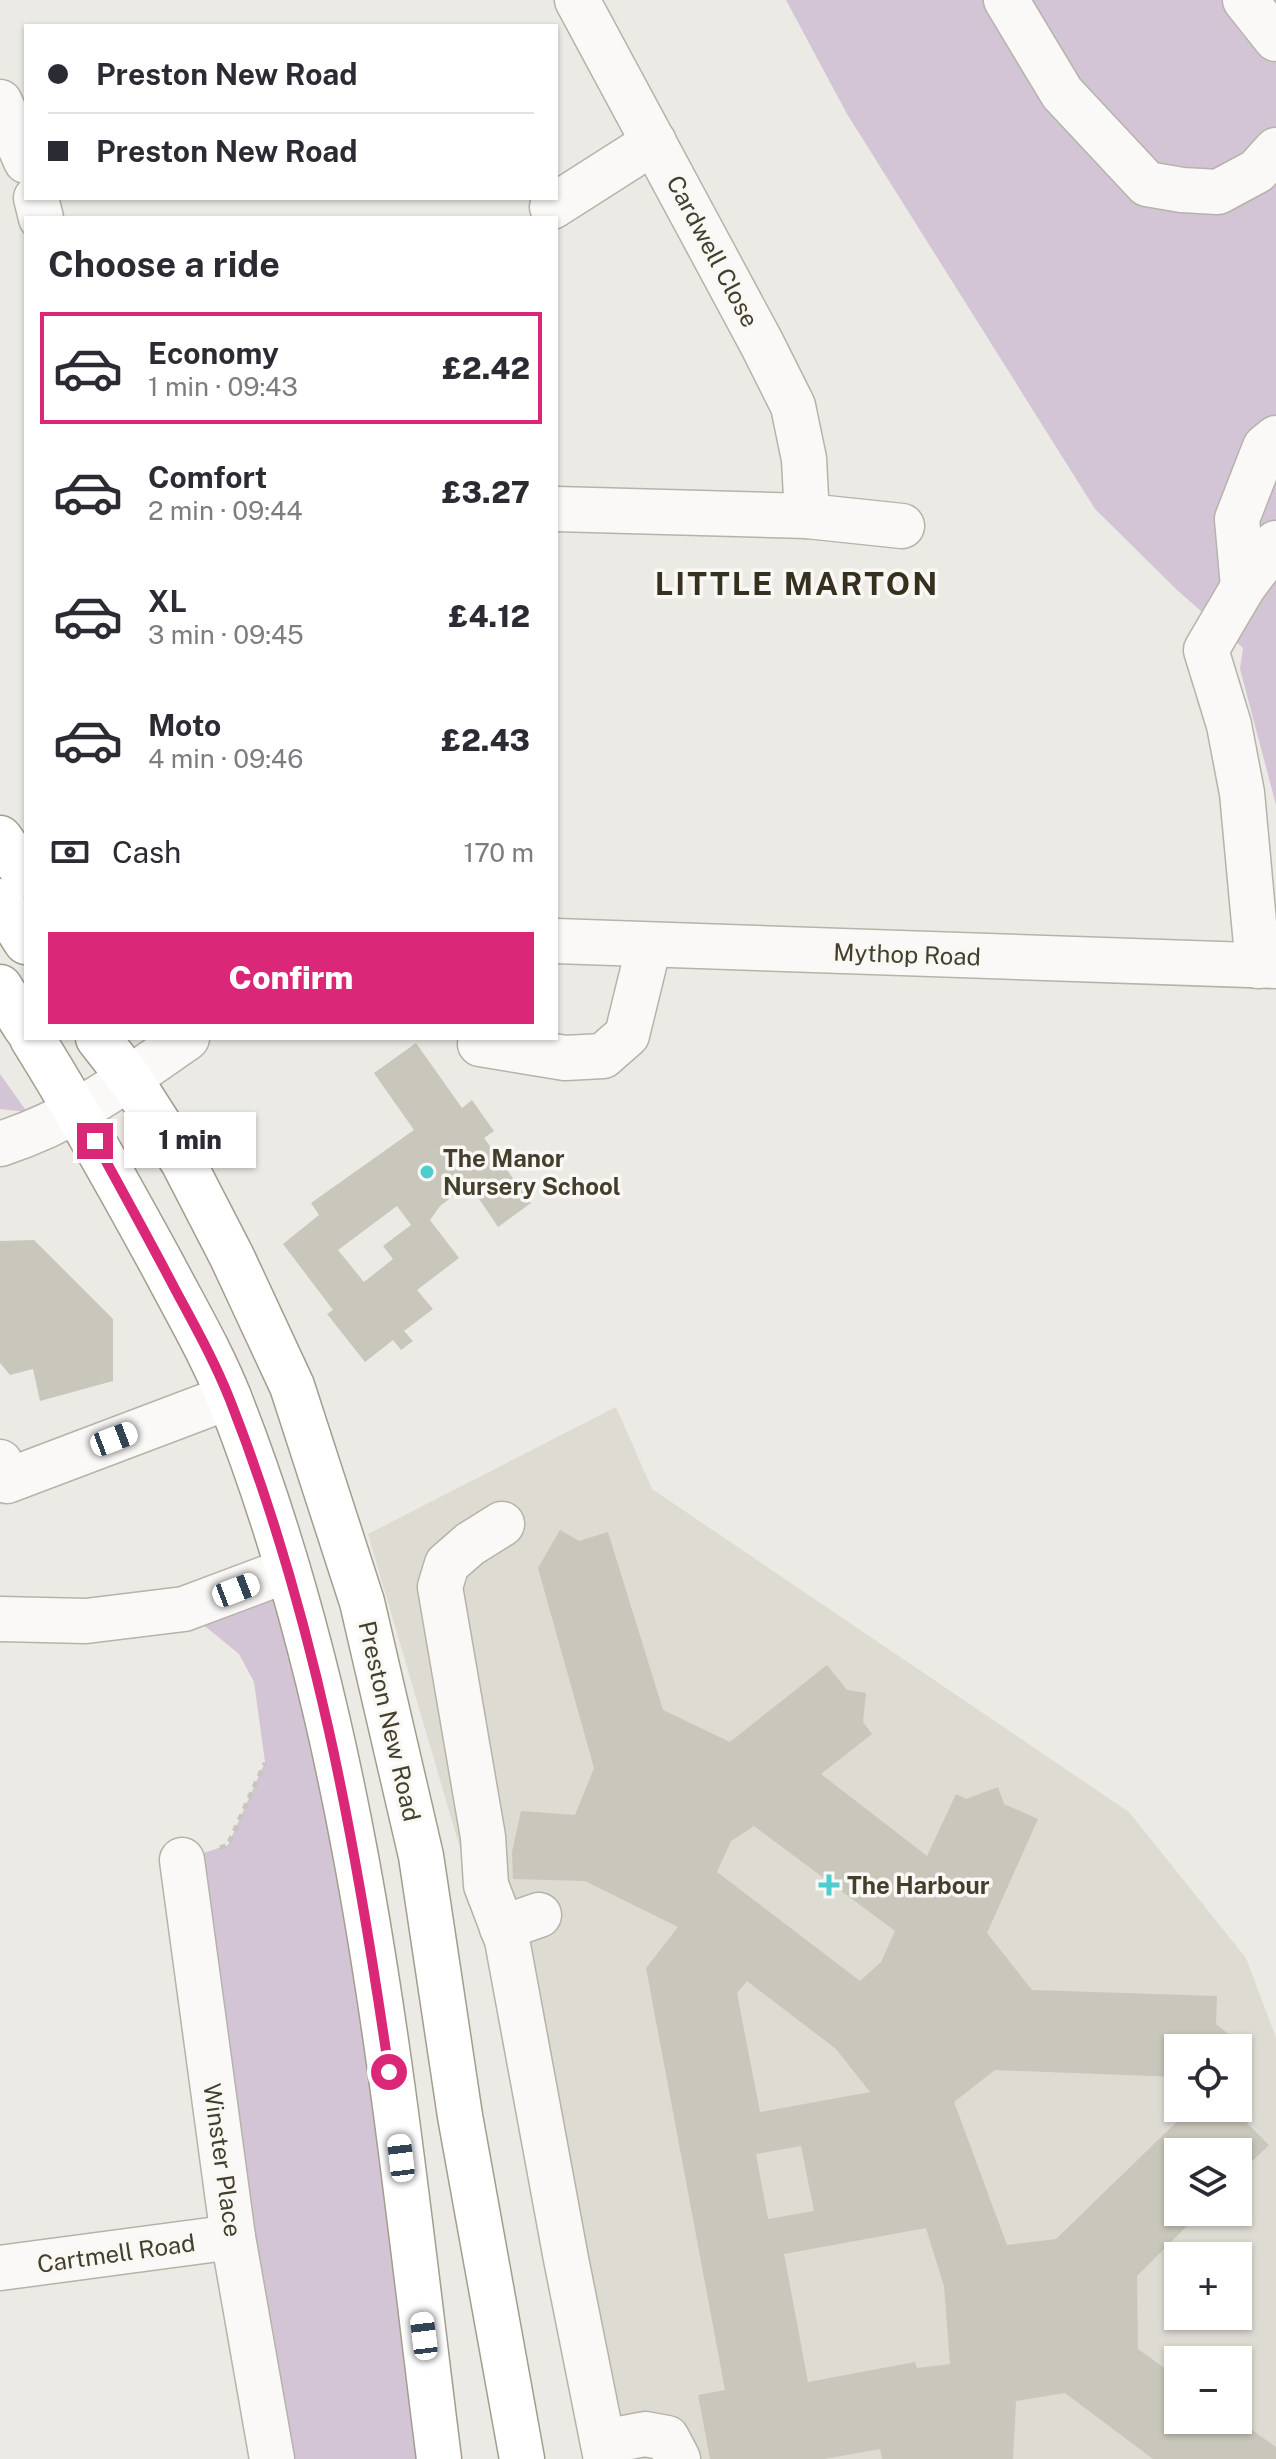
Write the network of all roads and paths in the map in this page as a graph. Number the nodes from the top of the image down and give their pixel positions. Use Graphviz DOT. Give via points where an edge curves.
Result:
graph roads {
  1 [pos="577,0"];
  2 [pos="1006,0"];
  3 [pos="1245,0"];
  4 [pos="1276,39"];
  5 [pos="0,102"];
  6 [pos="654,142"];
  7 [pos="1276,150"];
  8 [pos="24,156"];
  9 [pos="24,171"];
  10 [pos="0,184"];
  11 [pos="552,207"];
  12 [pos="1276,438"];
  13 [pos="558,509"];
  14 [pos="807,516"];
  15 [pos="902,526"];
  16 [pos="1276,543"];
  17 [pos="1243,587"];
  18 [pos="0,838"];
  19 [pos="24,872"];
  20 [pos="0,901"];
  21 [pos="24,939"];
  22 [pos="558,941"];
  23 [pos="649,945"];
  24 [pos="1267,966"];
  25 [pos="0,987"];
  26 [pos="24,1025"];
  27 [pos="33,1040"];
  28 [pos="100,1040"];
  29 [pos="184,1040"];
  30 [pos="480,1044"];
  31 [pos="130,1079"];
  32 [pos="78,1112"];
  33 [pos="0,1144"];
  34 [pos="229,1397"];
  35 [pos="0,1462"];
  36 [pos="502,1524"];
  37 [pos="288,1570"];
  38 [pos="0,1619"];
  39 [pos="265,1763"];
  40 [pos="182,1860"];
  41 [pos="233,2237"];
  42 [pos="0,2268"];
  43 [pos="604,2450"];
  44 [pos="272,2459"];
  45 [pos="439,2459"];
  46 [pos="522,2459"];
  47 [pos="678,2459"];
  1 -- 6 [label="street, Cardwell Close"];
  2 -- 7 [label="street" via="1062,93 1147,184 1218,192 1257,171"];
  3 -- 4 [label="street"];
  5 -- 8 [label="street"];
  6 -- 11 [label="street"];
  6 -- 14 [label="street, Cardwell Close" via="793,406 804,459"];
  9 -- 10 [label="street"];
  12 -- 17 [label="street" via="1265,447 1237,519"];
  13 -- 14 [label="street"];
  14 -- 15 [label="street"];
  16 -- 17 [label="street"];
  17 -- 24 [label="street, Mythop Road" via="1206,650 1229,725"];
  18 -- 19 [label="highway"];
  20 -- 21 [label="highway"];
  22 -- 23 [label="street, Mythop Road"];
  23 -- 24 [label="street, Mythop Road"];
  23 -- 30 [label="street" via="627,1035 603,1056 565,1058"];
  25 -- 26 [label="highway"];
  27 -- 32 [label="highway"];
  28 -- 31 [label="highway, Preston New Road"];
  29 -- 31 [label="street"];
  31 -- 32 [label="street"];
  31 -- 46 [label="highway, Preston New Road" via="183,1162 292,1386 362,1602 421,1856 460,2116"];
  32 -- 33 [label="street"];
  32 -- 34 [label="highway"];
  34 -- 35 [label="street" via="7,1481"];
  34 -- 37 [label="highway"];
  36 -- 43 [label="street" via="447,1564 436,1564 483,1837 486,1885 520,1922 518,1995"];
  37 -- 38 [label="street" via="184,1609 86,1621"];
  37 -- 45 [label="highway" via="315,1665 365,1908"];
  39 -- 40 [label="path" via="228,1845"];
  40 -- 41 [label="street, Winster Place"];
  41 -- 42 [label="street, Cartmell Road"];
  41 -- 44 [label="street, Winster Place"];
  43 -- 47 [label="street" via="645,2434 667,2438"];
}
